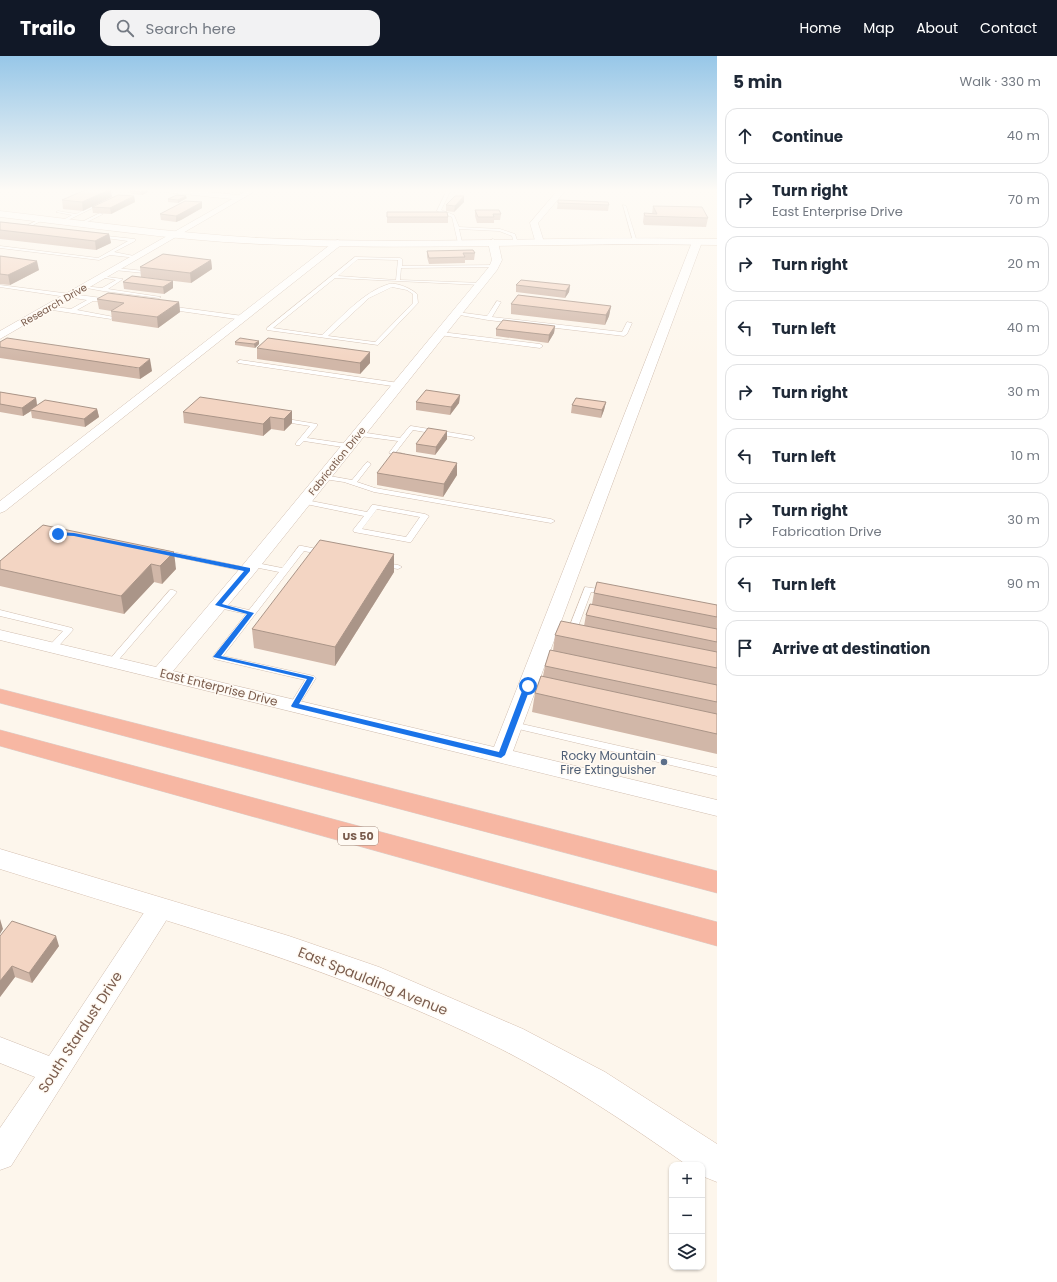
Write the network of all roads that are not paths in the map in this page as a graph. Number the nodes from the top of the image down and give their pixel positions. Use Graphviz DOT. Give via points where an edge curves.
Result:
graph roads {
  1 [pos="2,247"];
  2 [pos="120,247"];
  3 [pos="153,247"];
  4 [pos="333,247"];
  5 [pos="495,247"];
  6 [pos="695,247"];
  7 [pos="109,253"];
  8 [pos="137,256"];
  9 [pos="496,266"];
  10 [pos="399,267"];
  11 [pos="116,269"];
  12 [pos="144,272"];
  13 [pos="102,277"];
  14 [pos="334,277"];
  15 [pos="398,281"];
  16 [pos="481,284"];
  17 [pos="391,285"];
  18 [pos="0,286"];
  19 [pos="83,287"];
  20 [pos="103,290"];
  21 [pos="69,296"];
  22 [pos="159,297"];
  23 [pos="92,299"];
  24 [pos="113,301"];
  25 [pos="499,302"];
  26 [pos="159,307"];
  27 [pos="48,308"];
  28 [pos="72,311"];
  29 [pos="457,314"];
  30 [pos="112,317"];
  31 [pos="243,318"];
  32 [pos="488,318"];
  33 [pos="629,323"];
  34 [pos="441,334"];
  35 [pos="0,336"];
  36 [pos="323,337"];
  37 [pos="540,346"];
  38 [pos="240,362"];
  39 [pos="399,385"];
  40 [pos="277,419"];
  41 [pos="360,434"];
  42 [pos="472,438"];
  43 [pos="303,439"];
  44 [pos="402,440"];
  45 [pos="298,444"];
  46 [pos="349,446"];
  47 [pos="413,456"];
  48 [pos="368,464"];
  49 [pos="324,477"];
  50 [pos="353,483"];
  51 [pos="304,501"];
  52 [pos="0,508"];
  53 [pos="369,515"];
  54 [pos="551,521"];
  55 [pos="158,551"];
  56 [pos="332,554"];
  57 [pos="376,563"];
  58 [pos="250,567"];
  59 [pos="398,567"];
  60 [pos="284,571"];
  61 [pos="173,592"];
  62 [pos="618,594"];
  63 [pos="218,605"];
  64 [pos="0,613"];
  65 [pos="251,613"];
  66 [pos="0,635"];
  67 [pos="579,635"];
  68 [pos="52,648"];
  69 [pos="112,662"];
  70 [pos="161,673"];
  71 [pos="0,696"];
  72 [pos="294,706"];
  73 [pos="513,725"];
  74 [pos="0,738"];
  75 [pos="501,755"];
  76 [pos="717,772"];
  77 [pos="717,808"];
  78 [pos="0,859"];
  79 [pos="717,882"];
  80 [pos="160,909"];
  81 [pos="717,934"];
  82 [pos="0,1050"];
  83 [pos="54,1071"];
  84 [pos="0,1155"];
  85 [pos="717,1165"];
  1 -- 7 [label="lane" via="99,259"];
  2 -- 7 [label="lane"];
  3 -- 8 [label="street, Research Drive"];
  4 -- 31 [label="street"];
  5 -- 9 [label="street"];
  6 -- 73 [label="street" via="531,687"];
  7 -- 8 [label="lane"];
  8 -- 11 [label="street, Research Drive"];
  9 -- 10 [label="lane"];
  9 -- 16 [label="street, Fabrication Drive"];
  10 -- 14 [label="lane" via="400,259 357,258"];
  10 -- 15 [label="lane"];
  11 -- 12 [label="lane"];
  11 -- 13 [label="street, Research Drive"];
  13 -- 19 [label="street, Research Drive"];
  13 -- 20 [label="lane" via="121,279"];
  14 -- 15 [label="lane"];
  14 -- 36 [label="lane" via="269,329"];
  15 -- 16 [label="lane"];
  15 -- 17 [label="lane"];
  16 -- 29 [label="street, Fabrication Drive"];
  17 -- 36 [label="lane" via="367,297"];
  17 -- 36 [label="lane" via="409,289 415,294 416,303 376,344"];
  18 -- 21 [label="lane"];
  19 -- 20 [label="lane"];
  19 -- 21 [label="street, Research Drive"];
  20 -- 22 [label="lane"];
  21 -- 23 [label="lane"];
  21 -- 27 [label="street, Research Drive"];
  23 -- 24 [label="lane"];
  23 -- 28 [label="lane"];
  25 -- 32 [label="lane"];
  26 -- 31 [label="lane"];
  27 -- 28 [label="lane"];
  27 -- 35 [label="street, Research Drive"];
  28 -- 30 [label="lane"];
  29 -- 32 [label="lane"];
  29 -- 34 [label="street, Fabrication Drive"];
  31 -- 52 [label="street"];
  32 -- 33 [label="lane" via="624,334"];
  34 -- 37 [label="lane"];
  34 -- 39 [label="street, Fabrication Drive"];
  38 -- 39 [label="lane"];
  39 -- 41 [label="street, Fabrication Drive"];
  40 -- 43 [label="lane" via="314,425"];
  41 -- 44 [label="lane"];
  41 -- 46 [label="street, Fabrication Drive"];
  42 -- 44 [label="lane" via="411,428"];
  43 -- 45 [label="lane"];
  43 -- 46 [label="lane"];
  44 -- 47 [label="lane" via="392,453"];
  46 -- 49 [label="street, Fabrication Drive"];
  48 -- 50 [label="lane"];
  49 -- 50 [label="lane"];
  49 -- 51 [label="street, Fabrication Drive"];
  50 -- 54 [label="lane" via="374,490"];
  51 -- 53 [label="lane"];
  51 -- 58 [label="street, Fabrication Drive"];
  53 -- 53 [label="lane" via="357,530 408,540 425,516 375,507"];
  55 -- 58 [label="lane"];
  56 -- 60 [label="lane" via="302,548"];
  57 -- 59 [label="lane"];
  58 -- 60 [label="lane"];
  58 -- 63 [label="street, Fabrication Drive"];
  60 -- 65 [label="lane"];
  61 -- 69 [label="lane"];
  62 -- 67 [label="lane" via="588,589 583,613 571,633"];
  63 -- 65 [label="lane"];
  63 -- 70 [label="street, Fabrication Drive"];
  64 -- 68 [label="lane" via="69,630"];
  65 -- 72 [label="lane" via="217,657 311,678"];
  66 -- 68 [label="street, East Enterprise Drive"];
  68 -- 69 [label="street, East Enterprise Drive"];
  69 -- 70 [label="street, East Enterprise Drive"];
  70 -- 72 [label="street, East Enterprise Drive"];
  71 -- 79 [label="highway"];
  72 -- 75 [label="street, East Enterprise Drive"];
  73 -- 75 [label="street"];
  73 -- 76 [label="lane"];
  74 -- 81 [label="highway, US 50"];
  75 -- 77 [label="street, East Enterprise Drive"];
  78 -- 80 [label="street, East Spaulding Avenue"];
  80 -- 83 [label="street, South Stardust Drive"];
  80 -- 85 [label="street, East Spaulding Avenue" via="289,948 368,976 512,1039 593,1083"];
  82 -- 83 [label="street"];
  83 -- 84 [label="street, South Stardust Drive"];
}
